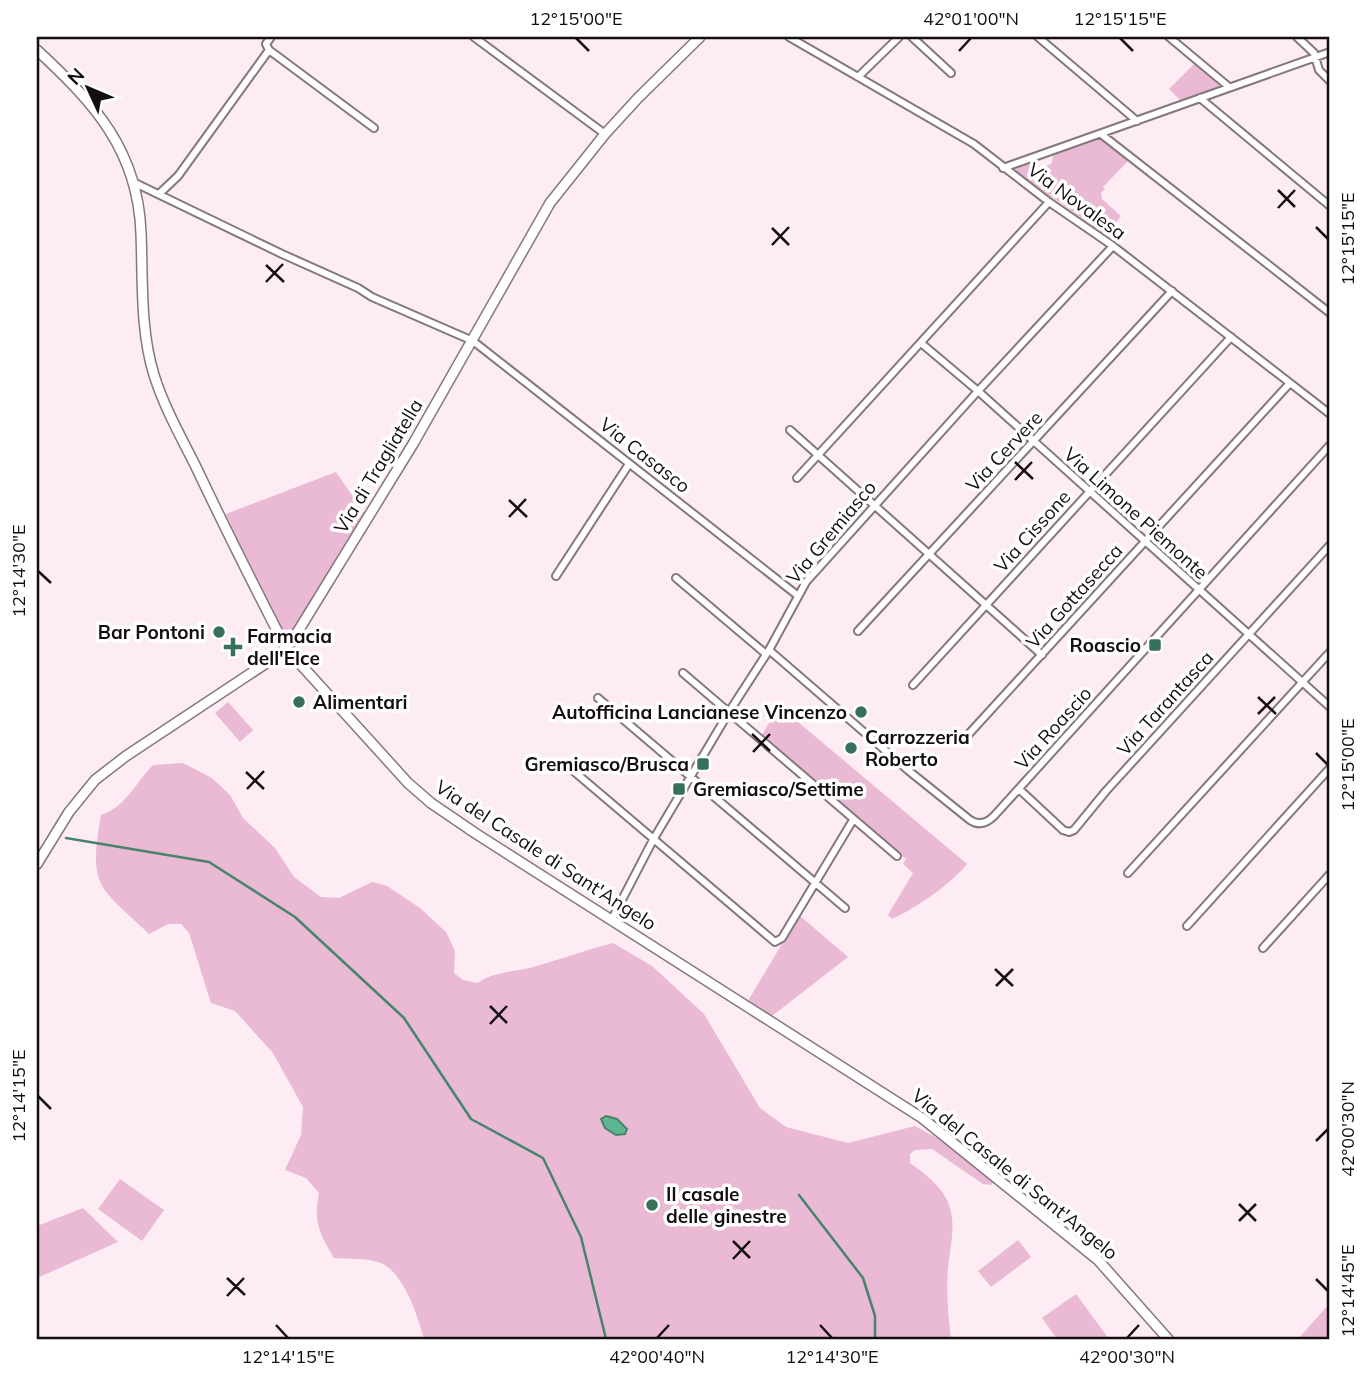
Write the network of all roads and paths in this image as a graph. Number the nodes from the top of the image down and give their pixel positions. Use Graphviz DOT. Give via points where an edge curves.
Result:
graph roads {
  1 [pos="271,37"];
  2 [pos="474,37"];
  3 [pos="700,37"];
  4 [pos="789,37"];
  5 [pos="899,37"];
  6 [pos="912,37"];
  7 [pos="1038,37"];
  8 [pos="1169,37"];
  9 [pos="1297,37"];
  10 [pos="37,50"];
  11 [pos="269,50"];
  12 [pos="1330,52"];
  13 [pos="1315,58"];
  14 [pos="950,73"];
  15 [pos="858,77"];
  16 [pos="1330,81"];
  17 [pos="1228,87"];
  18 [pos="1200,98"];
  19 [pos="1137,121"];
  20 [pos="374,128"];
  21 [pos="606,134"];
  22 [pos="1101,134"];
  23 [pos="1003,168"];
  24 [pos="133,182"];
  25 [pos="159,194"];
  26 [pos="1049,202"];
  27 [pos="1330,206"];
  28 [pos="1113,246"];
  29 [pos="1172,291"];
  30 [pos="1330,313"];
  31 [pos="1231,337"];
  32 [pos="473,341"];
  33 [pos="921,343"];
  34 [pos="1290,383"];
  35 [pos="978,391"];
  36 [pos="1330,414"];
  37 [pos="790,430"];
  38 [pos="1034,441"];
  39 [pos="1330,445"];
  40 [pos="818,454"];
  41 [pos="629,464"];
  42 [pos="797,478"];
  43 [pos="1090,491"];
  44 [pos="874,504"];
  45 [pos="1144,542"];
  46 [pos="1330,545"];
  47 [pos="931,554"];
  48 [pos="556,576"];
  49 [pos="676,578"];
  50 [pos="1198,590"];
  51 [pos="797,594"];
  52 [pos="986,604"];
  53 [pos="858,631"];
  54 [pos="1249,634"];
  55 [pos="286,648"];
  56 [pos="767,652"];
  57 [pos="1330,652"];
  58 [pos="1042,655"];
  59 [pos="683,673"];
  60 [pos="1302,682"];
  61 [pos="913,685"];
  62 [pos="598,698"];
  63 [pos="1330,707"];
  64 [pos="729,712"];
  65 [pos="966,737"];
  66 [pos="564,763"];
  67 [pos="1330,768"];
  68 [pos="691,776"];
  69 [pos="1018,789"];
  70 [pos="853,820"];
  71 [pos="653,840"];
  72 [pos="897,856"];
  73 [pos="37,864"];
  74 [pos="1128,873"];
  75 [pos="1330,874"];
  76 [pos="816,882"];
  77 [pos="845,908"];
  78 [pos="612,919"];
  79 [pos="1187,926"];
  80 [pos="1263,948"];
  81 [pos="1168,1339"];
  1 -- 11 [label="street" via="266,44"];
  2 -- 21 [label="street"];
  3 -- 21 [label="main road, Via di Tragliatella"];
  4 -- 15 [label="street, Via Novalesa"];
  5 -- 15 [label="street"];
  6 -- 14 [label="street"];
  7 -- 19 [label="street"];
  8 -- 17 [label="street"];
  9 -- 13 [label="street"];
  10 -- 24 [label="main road, Via del Casale di Sant'Angelo" via="104,119"];
  11 -- 20 [label="street"];
  11 -- 25 [label="street" via="178,176"];
  12 -- 13 [label="street"];
  13 -- 16 [label="street"];
  13 -- 17 [label="street"];
  15 -- 23 [label="street, Via Novalesa" via="955,132"];
  17 -- 18 [label="street"];
  18 -- 19 [label="street"];
  18 -- 27 [label="street"];
  19 -- 22 [label="street"];
  21 -- 32 [label="main road, Via di Tragliatella" via="545,211"];
  22 -- 23 [label="street"];
  22 -- 30 [label="street"];
  23 -- 26 [label="street, Via Novalesa"];
  24 -- 25 [label="street, Via Casasco"];
  24 -- 55 [label="main road, Via del Casale di Sant'Angelo" via="153,372"];
  25 -- 32 [label="street, Via Casasco"];
  26 -- 28 [label="street, Via Novalesa"];
  26 -- 33 [label="street"];
  28 -- 29 [label="street, Via Novalesa"];
  28 -- 35 [label="street, Via Gremiasco"];
  29 -- 31 [label="street, Via Novalesa"];
  29 -- 38 [label="street, Via Cervere"];
  31 -- 34 [label="street, Via Novalesa"];
  31 -- 43 [label="street, Via Cissone"];
  32 -- 41 [label="street, Via Casasco"];
  32 -- 55 [label="main road, Via di Tragliatella"];
  33 -- 35 [label="street, Via Limone Piemonte"];
  33 -- 40 [label="street"];
  34 -- 36 [label="street, Via Novalesa"];
  34 -- 45 [label="street, Via Gottasecca"];
  35 -- 38 [label="street, Via Limone Piemonte"];
  35 -- 44 [label="street, Via Gremiasco"];
  37 -- 40 [label="street"];
  38 -- 43 [label="street, Via Limone Piemonte"];
  38 -- 47 [label="street, Via Cervere"];
  39 -- 50 [label="street, Via Roascio"];
  40 -- 42 [label="street"];
  40 -- 44 [label="street"];
  41 -- 48 [label="street"];
  41 -- 51 [label="street, Via Casasco"];
  43 -- 45 [label="street, Via Limone Piemonte"];
  43 -- 52 [label="street, Via Cissone"];
  44 -- 47 [label="street"];
  44 -- 51 [label="street, Via Gremiasco"];
  45 -- 50 [label="street, Via Limone Piemonte"];
  45 -- 58 [label="street, Via Gottasecca"];
  46 -- 54 [label="street, Via Tarantasca"];
  47 -- 52 [label="street"];
  47 -- 53 [label="street, Via Cervere"];
  49 -- 56 [label="street, Via Roascio"];
  50 -- 54 [label="street, Via Limone Piemonte"];
  50 -- 69 [label="street, Via Roascio"];
  51 -- 56 [label="street, Via Gremiasco"];
  52 -- 58 [label="street"];
  52 -- 61 [label="street, Via Cissone"];
  54 -- 60 [label="street, Via Limone Piemonte"];
  54 -- 69 [label="street, Via Tarantasca" via="1073,831 1062,829"];
  55 -- 73 [label="main road, Via di Tragliatella" via="110,767 80,795"];
  55 -- 78 [label="main road, Via del Casale di Sant'Angelo" via="423,797"];
  56 -- 64 [label="street, Via Gremiasco"];
  56 -- 69 [label="street, Via Roascio" via="972,821 990,820"];
  57 -- 60 [label="street"];
  58 -- 65 [label="street, Via Gottasecca"];
  59 -- 64 [label="street"];
  60 -- 63 [label="street, Via Limone Piemonte"];
  60 -- 74 [label="street"];
  62 -- 68 [label="street"];
  64 -- 68 [label="street, Via Gremiasco"];
  64 -- 70 [label="street"];
  66 -- 71 [label="street"];
  67 -- 79 [label="street"];
  68 -- 71 [label="street, Via Gremiasco"];
  68 -- 76 [label="street"];
  70 -- 72 [label="street"];
  70 -- 76 [label="street"];
  71 -- 76 [label="street" via="775,942 782,939"];
  71 -- 78 [label="street, Via Gremiasco"];
  75 -- 80 [label="street"];
  76 -- 77 [label="street"];
  78 -- 81 [label="main road, Via del Casale di Sant'Angelo" via="922,1118 1098,1260"];
}
